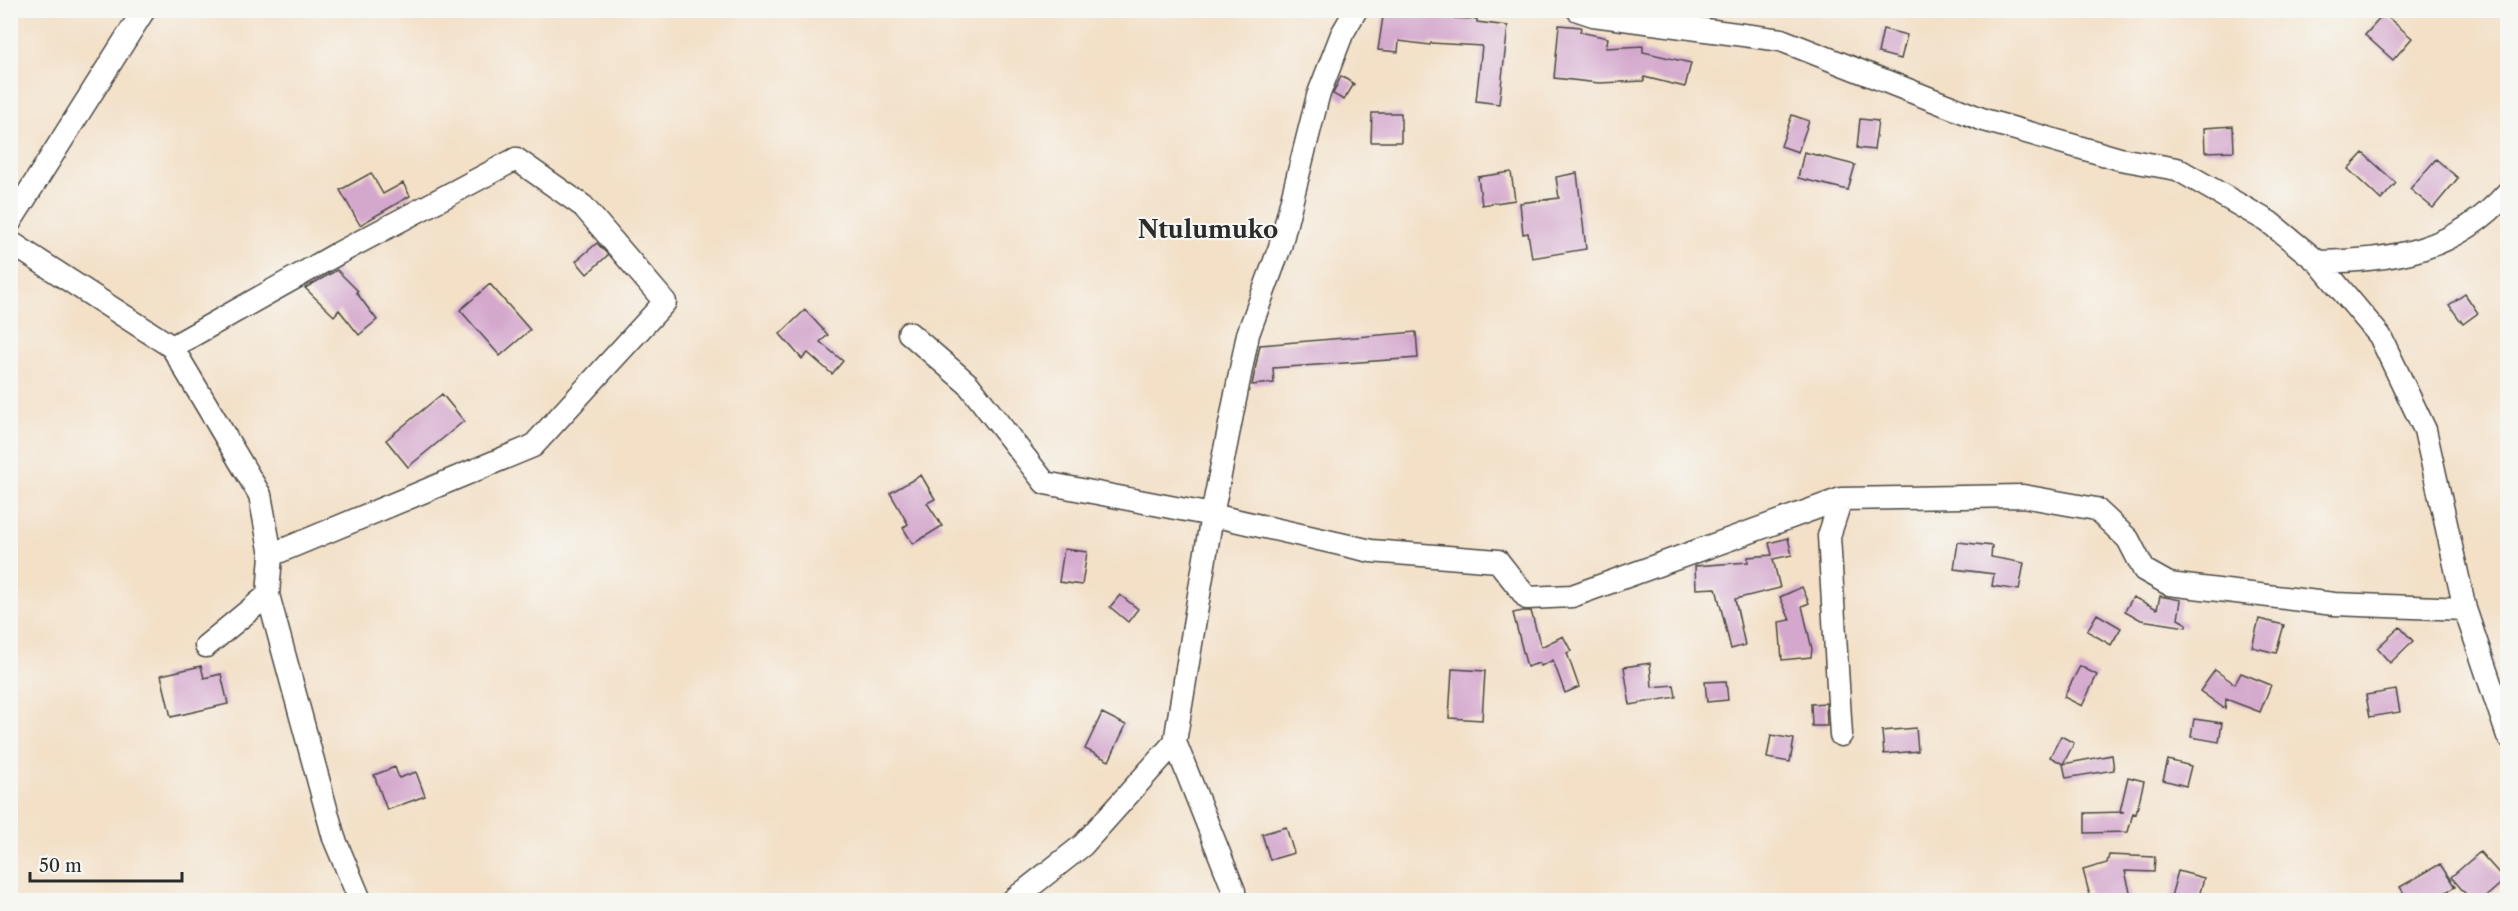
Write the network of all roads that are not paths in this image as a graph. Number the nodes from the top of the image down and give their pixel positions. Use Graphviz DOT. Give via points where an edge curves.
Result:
graph roads {
  1 [pos="144,10"];
  2 [pos="1356,10"];
  3 [pos="1588,12"];
  4 [pos="2508,192"];
  5 [pos="10,222"];
  6 [pos="10,242"];
  7 [pos="2318,262"];
  8 [pos="909,333"];
  9 [pos="172,347"];
  10 [pos="1841,499"];
  11 [pos="1212,515"];
  12 [pos="271,555"];
  13 [pos="268,595"];
  14 [pos="2465,609"];
  15 [pos="206,646"];
  16 [pos="1841,735"];
  17 [pos="2508,736"];
  18 [pos="1174,742"];
  19 [pos="360,900"];
  20 [pos="1013,900"];
  21 [pos="1231,900"];
  1 -- 5 [label="street"];
  2 -- 11 [label="street" via="1342,34 1318,96 1280,247 1248,334"];
  3 -- 7 [label="street" via="1781,40 1984,120 2120,159 2177,169 2269,222"];
  4 -- 7 [label="street" via="2487,216 2447,241 2364,261"];
  6 -- 9 [label="street"];
  7 -- 14 [label="street" via="2380,336 2425,430"];
  8 -- 11 [label="street" via="968,384 1045,483"];
  9 -- 12 [label="street" via="260,495"];
  9 -- 12 [label="street" via="516,159 583,206 665,302 533,446"];
  10 -- 11 [label="street" via="1572,596 1527,598 1498,561 1371,551"];
  10 -- 14 [label="street" via="2023,496 2096,509 2128,539 2144,570 2169,584 2334,604"];
  10 -- 16 [label="street" via="1829,536"];
  11 -- 18 [label="street"];
  12 -- 13 [label="street"];
  13 -- 15 [label="street"];
  13 -- 19 [label="street" via="334,838"];
  14 -- 17 [label="street"];
  18 -- 20 [label="street" via="1083,844"];
  18 -- 21 [label="street" via="1234,891"];
}
